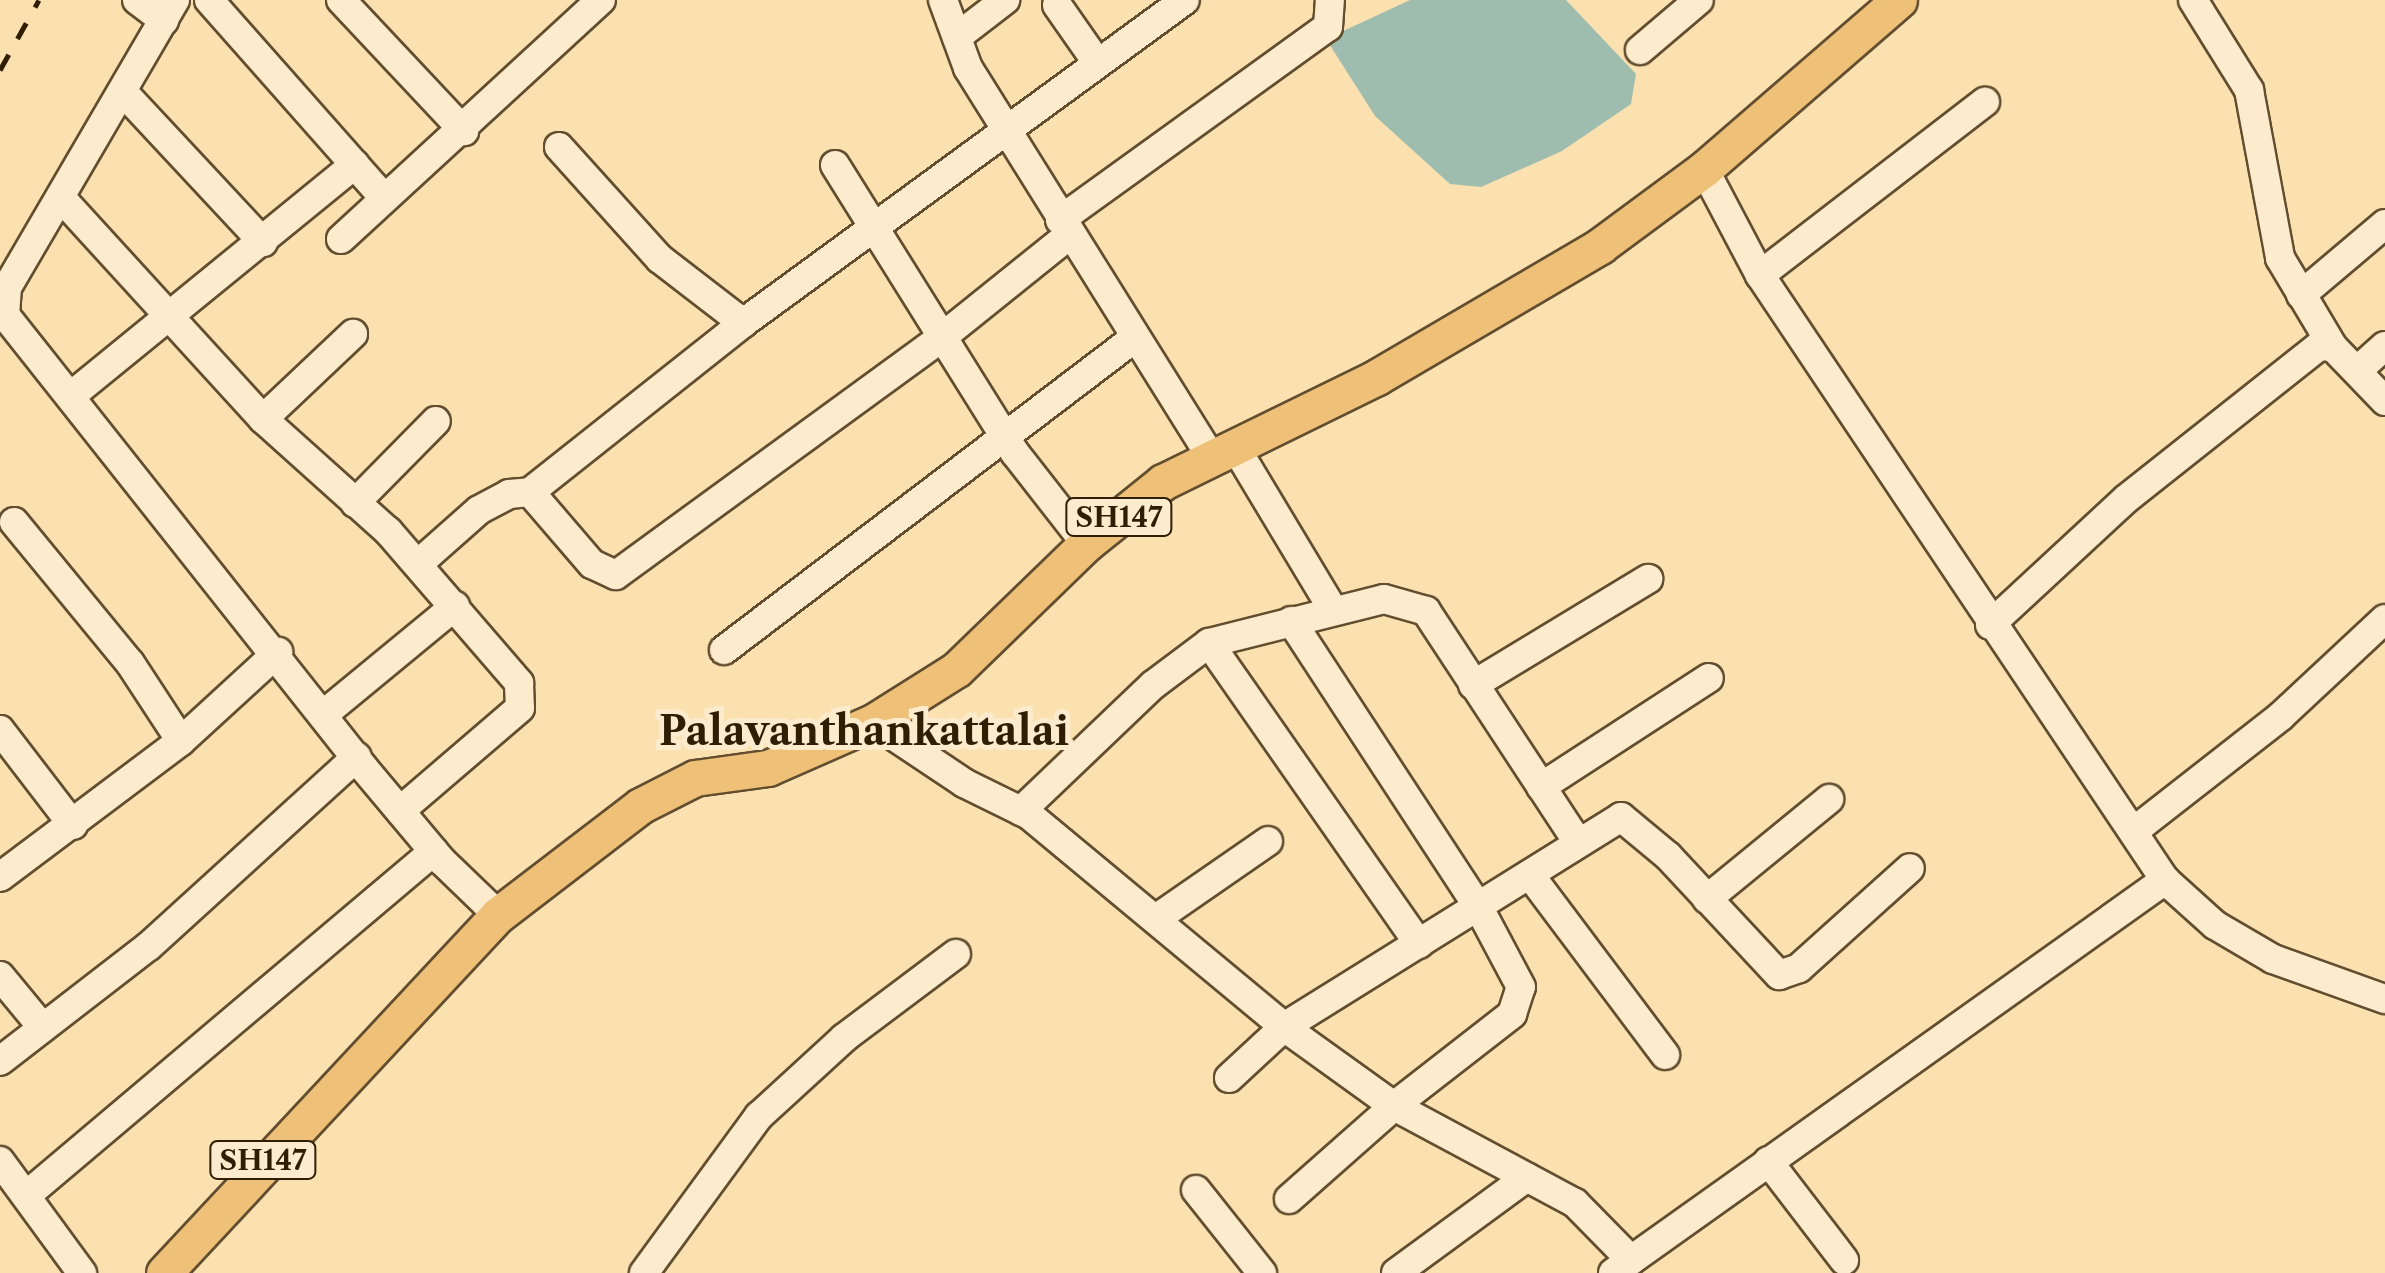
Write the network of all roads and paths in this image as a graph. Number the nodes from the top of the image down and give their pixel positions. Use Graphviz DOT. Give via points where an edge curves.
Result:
graph roads {
  1 [pos="137,0"];
  2 [pos="209,0"];
  3 [pos="341,0"];
  4 [pos="601,0"];
  5 [pos="943,0"];
  6 [pos="1005,0"];
  7 [pos="1185,0"];
  8 [pos="1330,0"];
  9 [pos="1699,0"];
  10 [pos="2193,0"];
  11 [pos="1892,2"];
  12 [pos="1058,6"];
  13 [pos="170,10"];
  14 [pos="957,38"];
  15 [pos="1640,50"];
  16 [pos="1096,62"];
  17 [pos="124,93"];
  18 [pos="1985,102"];
  19 [pos="1005,130"];
  20 [pos="464,131"];
  21 [pos="559,147"];
  22 [pos="355,164"];
  23 [pos="836,166"];
  24 [pos="1704,169"];
  25 [pos="384,198"];
  26 [pos="64,200"];
  27 [pos="2385,224"];
  28 [pos="876,226"];
  29 [pos="1064,227"];
  30 [pos="340,239"];
  31 [pos="263,242"];
  32 [pos="1760,275"];
  33 [pos="2301,295"];
  34 [pos="168,314"];
  35 [pos="743,323"];
  36 [pos="353,334"];
  37 [pos="941,338"];
  38 [pos="1132,340"];
  39 [pos="2385,346"];
  40 [pos="2333,347"];
  41 [pos="2358,370"];
  42 [pos="72,395"];
  43 [pos="2385,401"];
  44 [pos="263,419"];
  45 [pos="436,422"];
  46 [pos="1002,434"];
  47 [pos="1222,450"];
  48 [pos="530,492"];
  49 [pos="355,503"];
  50 [pos="14,522"];
  51 [pos="1086,544"];
  52 [pos="418,564"];
  53 [pos="1648,579"];
  54 [pos="455,606"];
  55 [pos="1332,608"];
  56 [pos="2385,619"];
  57 [pos="1291,621"];
  58 [pos="1990,625"];
  59 [pos="1209,643"];
  60 [pos="724,650"];
  61 [pos="278,652"];
  62 [pos="1709,678"];
  63 [pos="1473,685"];
  64 [pos="324,714"];
  65 [pos="873,722"];
  66 [pos="0,730"];
  67 [pos="180,742"];
  68 [pos="356,757"];
  69 [pos="1540,788"];
  70 [pos="1830,800"];
  71 [pos="400,811"];
  72 [pos="1021,811"];
  73 [pos="72,824"];
  74 [pos="2134,831"];
  75 [pos="1268,840"];
  76 [pos="1578,842"];
  77 [pos="434,851"];
  78 [pos="1910,868"];
  79 [pos="1530,875"];
  80 [pos="0,877"];
  81 [pos="2164,880"];
  82 [pos="1707,899"];
  83 [pos="1478,908"];
  84 [pos="498,915"];
  85 [pos="1157,918"];
  86 [pos="1418,944"];
  87 [pos="956,954"];
  88 [pos="0,976"];
  89 [pos="2385,998"];
  90 [pos="1284,1027"];
  91 [pos="44,1028"];
  92 [pos="368,1054"];
  93 [pos="1666,1055"];
  94 [pos="0,1061"];
  95 [pos="1230,1078"];
  96 [pos="1394,1106"];
  97 [pos="0,1161"];
  98 [pos="1768,1161"];
  99 [pos="1527,1177"];
  100 [pos="1196,1190"];
  101 [pos="28,1194"];
  102 [pos="1289,1199"];
  103 [pos="1844,1260"];
  104 [pos="1622,1266"];
  105 [pos="82,1273"];
  106 [pos="164,1273"];
  107 [pos="190,1273"];
  108 [pos="644,1273"];
  109 [pos="1262,1273"];
  110 [pos="1396,1273"];
  1 -- 13 [label="street"];
  2 -- 22 [label="street"];
  3 -- 20 [label="street"];
  4 -- 20 [label="street"];
  5 -- 14 [label="street"];
  6 -- 14 [label="street"];
  7 -- 16 [label="street"];
  8 -- 29 [label="street" via="1328,27"];
  9 -- 15 [label="street"];
  10 -- 33 [label="street" via="2248,90 2280,258"];
  11 -- 24 [label="main road, SH147"];
  12 -- 16 [label="street"];
  13 -- 17 [label="street"];
  14 -- 19 [label="street"];
  16 -- 19 [label="street"];
  17 -- 26 [label="street"];
  17 -- 31 [label="street"];
  18 -- 32 [label="street"];
  19 -- 28 [label="street"];
  19 -- 29 [label="street"];
  20 -- 25 [label="street"];
  21 -- 35 [label="street" via="660,259"];
  22 -- 25 [label="street"];
  22 -- 31 [label="street"];
  23 -- 28 [label="street"];
  24 -- 32 [label="street"];
  24 -- 47 [label="main road, SH147" via="1600,246 1411,357"];
  25 -- 30 [label="street"];
  26 -- 34 [label="street"];
  26 -- 42 [label="street" via="7,288 5,315"];
  27 -- 33 [label="street"];
  28 -- 35 [label="street"];
  28 -- 37 [label="street"];
  29 -- 37 [label="street"];
  29 -- 38 [label="street"];
  31 -- 34 [label="street"];
  32 -- 58 [label="street"];
  33 -- 40 [label="street"];
  34 -- 42 [label="street"];
  34 -- 44 [label="street"];
  35 -- 48 [label="street"];
  36 -- 44 [label="street"];
  37 -- 46 [label="street"];
  37 -- 48 [label="street" via="616,575 592,564"];
  38 -- 46 [label="street"];
  38 -- 47 [label="street"];
  39 -- 41 [label="street"];
  40 -- 41 [label="street"];
  40 -- 58 [label="street" via="2319,346 2249,396"];
  41 -- 43 [label="street"];
  42 -- 61 [label="street"];
  44 -- 49 [label="street"];
  45 -- 49 [label="street"];
  46 -- 51 [label="street"];
  46 -- 60 [label="street"];
  47 -- 51 [label="main road, SH147" via="1163,482"];
  47 -- 55 [label="street"];
  48 -- 52 [label="street" via="509,494 479,510"];
  49 -- 52 [label="street"];
  50 -- 67 [label="street" via="130,664"];
  51 -- 65 [label="main road, SH147" via="957,669"];
  52 -- 54 [label="street"];
  53 -- 63 [label="street"];
  54 -- 64 [label="street"];
  54 -- 71 [label="street" via="525,697"];
  55 -- 57 [label="street"];
  55 -- 63 [label="street" via="1384,599 1426,611"];
  56 -- 74 [label="street" via="2280,716"];
  57 -- 59 [label="street"];
  57 -- 83 [label="street"];
  58 -- 74 [label="street"];
  59 -- 72 [label="street" via="1152,685"];
  59 -- 86 [label="street"];
  61 -- 64 [label="street"];
  61 -- 67 [label="street"];
  62 -- 69 [label="street"];
  63 -- 69 [label="street"];
  64 -- 68 [label="street"];
  65 -- 72 [label="street" via="964,783"];
  65 -- 84 [label="main road, SH147" via="768,768 695,778 640,806"];
  66 -- 73 [label="street"];
  67 -- 73 [label="street"];
  68 -- 71 [label="street"];
  68 -- 91 [label="street" via="149,946"];
  69 -- 76 [label="street"];
  70 -- 82 [label="street"];
  71 -- 77 [label="street"];
  72 -- 85 [label="street"];
  73 -- 80 [label="street"];
  74 -- 81 [label="street"];
  75 -- 85 [label="street"];
  76 -- 79 [label="street"];
  76 -- 82 [label="street" via="1621,817 1630,819"];
  77 -- 84 [label="street"];
  77 -- 101 [label="street"];
  78 -- 82 [label="street" via="1788,974 1772,968"];
  79 -- 83 [label="street"];
  79 -- 93 [label="street"];
  81 -- 89 [label="street" via="2216,925 2272,959"];
  81 -- 98 [label="street"];
  83 -- 86 [label="street"];
  83 -- 96 [label="street" via="1521,988 1521,1002"];
  84 -- 92 [label="main road, SH147"];
  85 -- 90 [label="street"];
  86 -- 90 [label="street"];
  87 -- 108 [label="street" via="844,1038 759,1116"];
  88 -- 91 [label="street"];
  90 -- 95 [label="street"];
  90 -- 96 [label="street"];
  91 -- 94 [label="street"];
  92 -- 106 [label="main road, SH147"];
  92 -- 107 [label="main road, SH147" via="364,1068"];
  96 -- 99 [label="street"];
  96 -- 102 [label="street"];
  97 -- 101 [label="street"];
  98 -- 103 [label="street"];
  98 -- 104 [label="street"];
  99 -- 104 [label="street" via="1604,1226"];
  99 -- 110 [label="street"];
  100 -- 109 [label="street"];
  101 -- 105 [label="street"];
}
